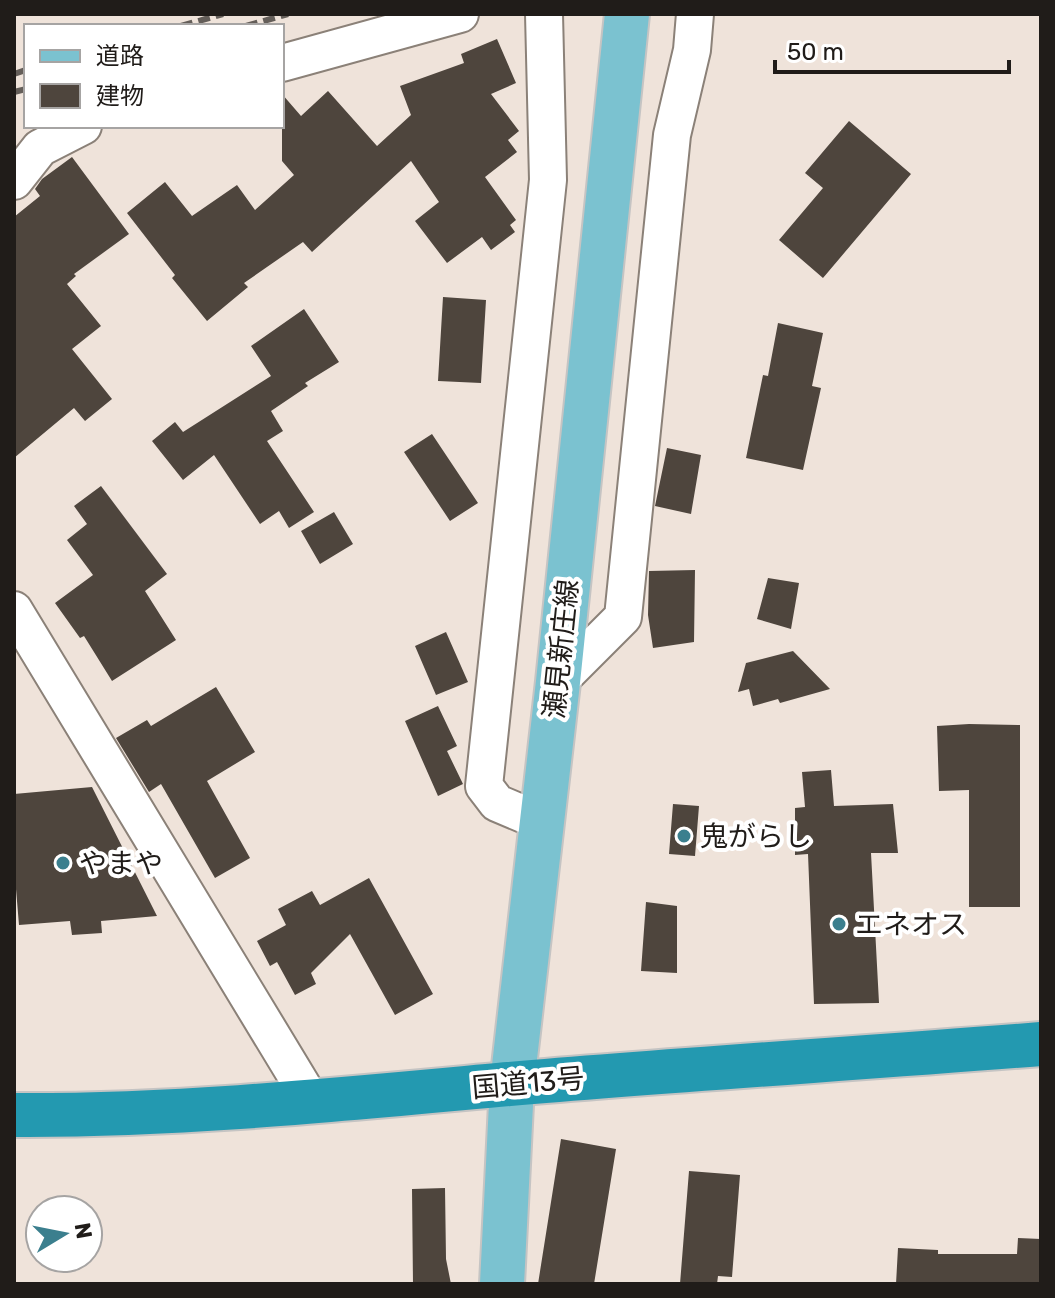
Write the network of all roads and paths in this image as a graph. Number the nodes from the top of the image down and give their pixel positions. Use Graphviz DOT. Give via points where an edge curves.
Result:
graph roads {
  1 [pos="460,14"];
  2 [pos="544,14"];
  3 [pos="627,14"];
  4 [pos="695,14"];
  5 [pos="284,62"];
  6 [pos="79,128"];
  7 [pos="14,181"];
  8 [pos="14,610"];
  9 [pos="558,682"];
  10 [pos="542,822"];
  11 [pos="1041,1044"];
  12 [pos="512,1084"];
  13 [pos="312,1102"];
  14 [pos="14,1115"];
  15 [pos="502,1284"];
  1 -- 5 [label="street"];
  2 -- 10 [label="street" via="547,194 484,786 497,803"];
  3 -- 9 [label="main road, 瀬見新庄線"];
  4 -- 9 [label="street" via="672,135 623,617"];
  6 -- 7 [label="street" via="40,148"];
  8 -- 13 [label="street"];
  9 -- 10 [label="main road, 瀬見新庄線"];
  10 -- 12 [label="main road, 瀬見新庄線"];
  11 -- 12 [label="highway, 国道13号"];
  12 -- 13 [label="highway, 国道13号"];
  12 -- 15 [label="main road, 瀬見新庄線"];
  13 -- 14 [label="highway, 国道13号"];
}
